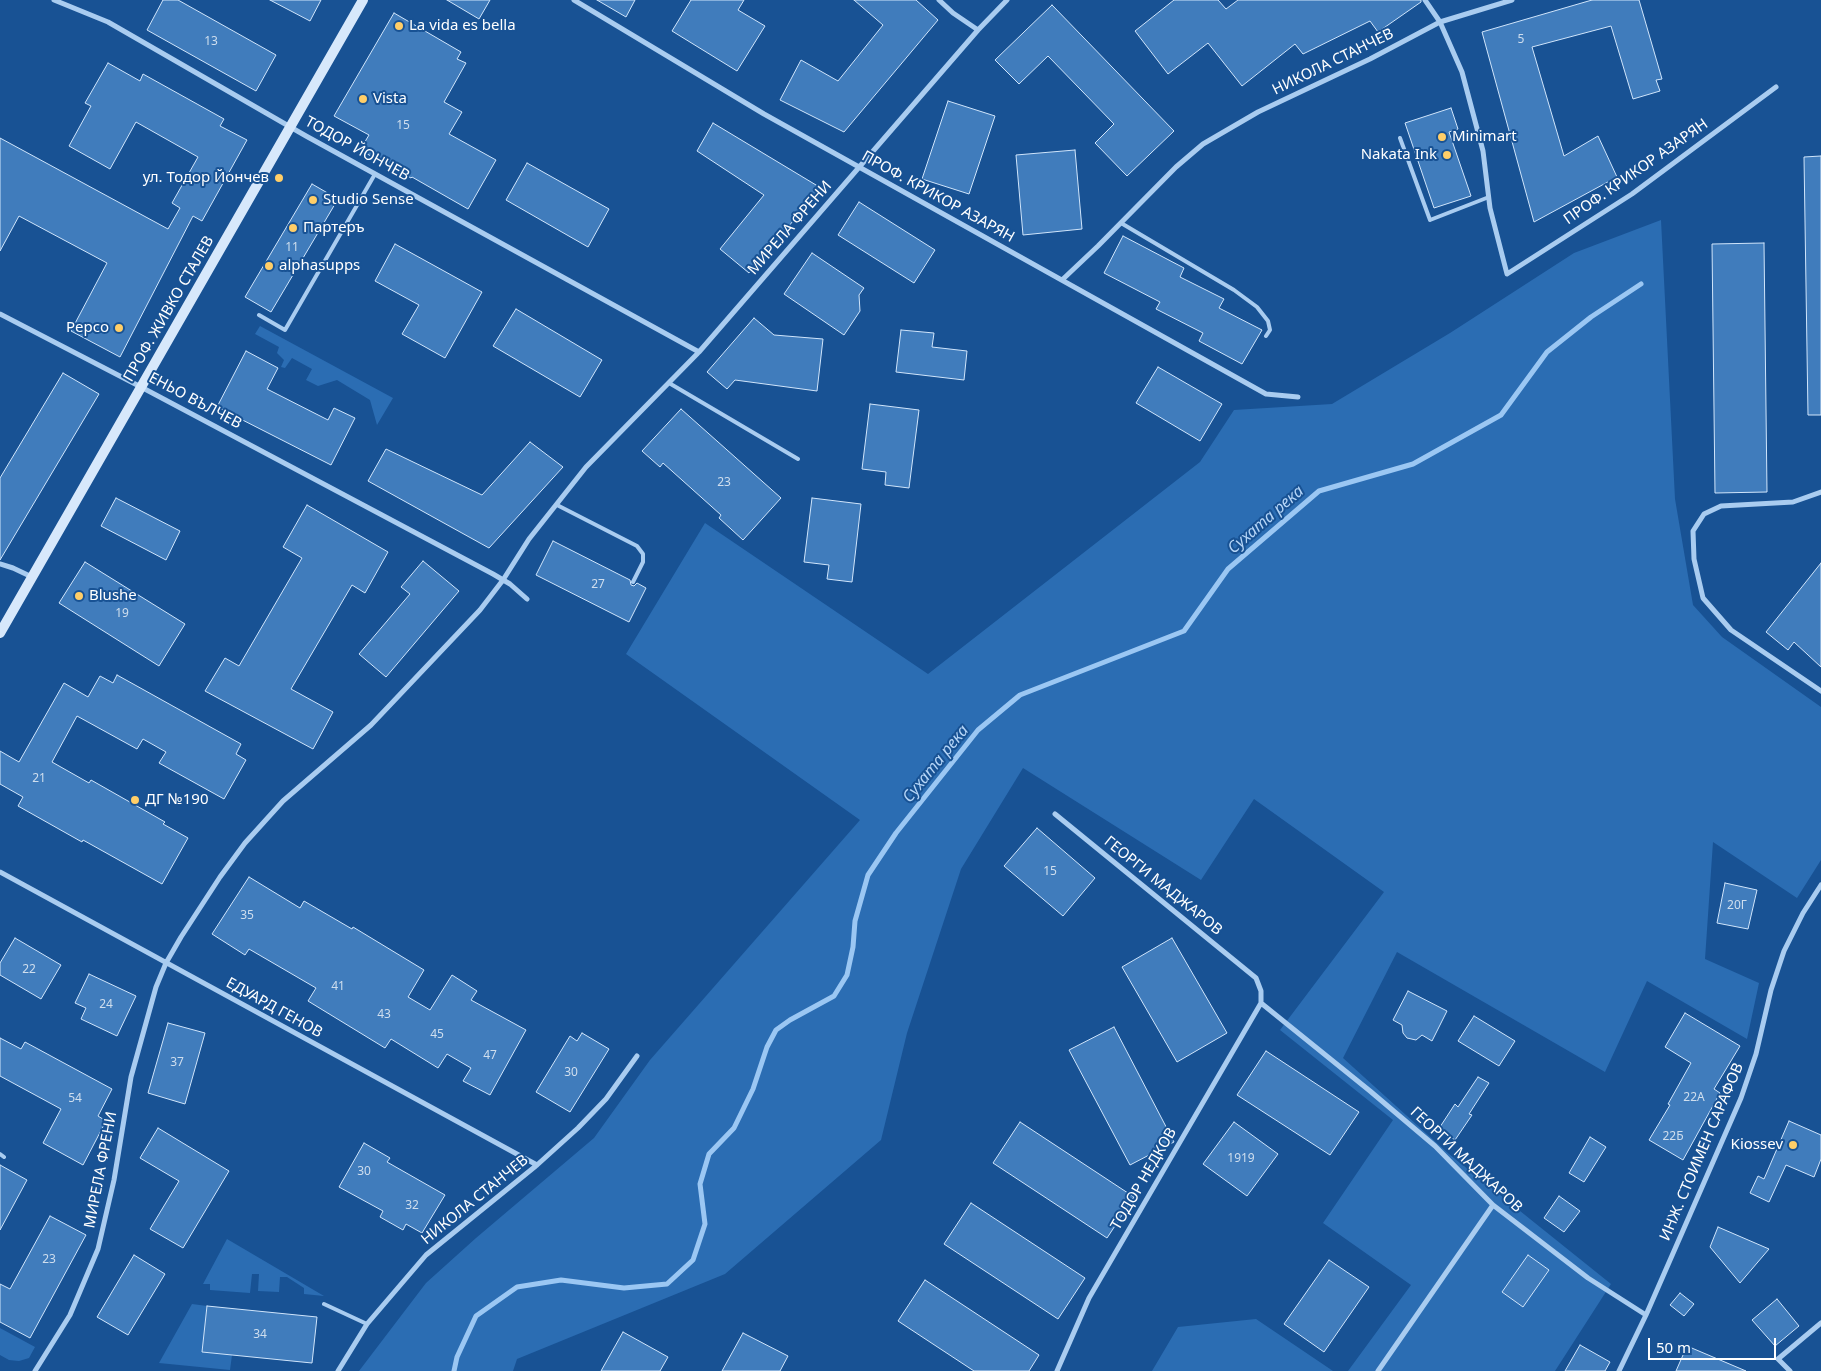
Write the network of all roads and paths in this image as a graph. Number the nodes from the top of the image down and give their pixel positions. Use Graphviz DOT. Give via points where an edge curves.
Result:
graph roads {
  1 [pos="54,0"];
  2 [pos="363,0"];
  3 [pos="574,0"];
  4 [pos="939,0"];
  5 [pos="1007,0"];
  6 [pos="1425,0"];
  7 [pos="1512,0"];
  8 [pos="1440,22"];
  9 [pos="978,30"];
  10 [pos="1776,87"];
  11 [pos="290,127"];
  12 [pos="1400,138"];
  13 [pos="859,167"];
  14 [pos="375,174"];
  15 [pos="1489,197"];
  16 [pos="1120,223"];
  17 [pos="1062,280"];
  18 [pos="0,314"];
  19 [pos="259,315"];
  20 [pos="1266,336"];
  21 [pos="699,352"];
  22 [pos="669,383"];
  23 [pos="141,387"];
  24 [pos="1298,397"];
  25 [pos="798,459"];
  26 [pos="1821,492"];
  27 [pos="557,504"];
  28 [pos="0,564"];
  29 [pos="32,577"];
  30 [pos="503,580"];
  31 [pos="633,582"];
  32 [pos="527,599"];
  33 [pos="0,633"];
  34 [pos="1821,691"];
  35 [pos="1054,814"];
  36 [pos="0,872"];
  37 [pos="1821,885"];
  38 [pos="166,963"];
  39 [pos="1261,1003"];
  40 [pos="637,1056"];
  41 [pos="537,1165"];
  42 [pos="1493,1206"];
  43 [pos="324,1304"];
  44 [pos="1646,1315"];
  45 [pos="1821,1323"];
  46 [pos="367,1324"];
  47 [pos="35,1371"];
  48 [pos="338,1371"];
  49 [pos="1057,1371"];
  50 [pos="1378,1371"];
  51 [pos="1619,1371"];
  52 [pos="1790,1371"];
  1 -- 11 [label="street, ТОДОР ЙОНЧЕВ" via="108,22"];
  2 -- 11 [label="street, ПРОФ. ЖИВКО СТАЛЕВ"];
  3 -- 13 [label="street, ПРОФ. КРИКОР АЗАРЯН"];
  4 -- 9 [label="street"];
  5 -- 9 [label="street, МИРЕЛА ФРЕНИ"];
  6 -- 8 [label="street"];
  7 -- 8 [label="street, НИКОЛА СТАНЧЕВ"];
  8 -- 15 [label="street" via="1462,72 1482,150"];
  8 -- 16 [label="street, НИКОЛА СТАНЧЕВ" via="1258,112 1203,144"];
  9 -- 13 [label="street, МИРЕЛА ФРЕНИ"];
  10 -- 15 [label="street, ПРОФ. КРИКОР АЗАРЯН" via="1632,194 1507,274"];
  11 -- 14 [label="street, ТОДОР ЙОНЧЕВ"];
  11 -- 23 [label="street, ПРОФ. ЖИВКО СТАЛЕВ"];
  12 -- 15 [label="lane" via="1430,220"];
  13 -- 17 [label="street, ПРОФ. КРИКОР АЗАРЯН"];
  13 -- 21 [label="street, МИРЕЛА ФРЕНИ"];
  14 -- 19 [label="lane" via="285,330"];
  14 -- 21 [label="street, ТОДОР ЙОНЧЕВ"];
  16 -- 17 [label="street, НИКОЛА СТАНЧЕВ"];
  16 -- 20 [label="lane" via="1257,307 1268,321 1270,330"];
  17 -- 24 [label="street, ПРОФ. КРИКОР АЗАРЯН" via="1266,394"];
  18 -- 23 [label="street, ЕНЬО ВЪЛЧЕВ"];
  21 -- 22 [label="street, МИРЕЛА ФРЕНИ"];
  22 -- 25 [label="lane"];
  22 -- 27 [label="street, МИРЕЛА ФРЕНИ" via="586,467"];
  23 -- 29 [label="street, ПРОФ. ЖИВКО СТАЛЕВ"];
  23 -- 30 [label="street, ЕНЬО ВЪЛЧЕВ"];
  26 -- 34 [label="street" via="1793,502 1721,506 1704,514 1693,531 1694,559 1704,598 1731,630"];
  27 -- 30 [label="street, МИРЕЛА ФРЕНИ" via="529,539"];
  27 -- 31 [label="lane" via="637,546 643,554 643,562"];
  28 -- 29 [label="street"];
  29 -- 33 [label="street, ПРОФ. ЖИВКО СТАЛЕВ"];
  30 -- 32 [label="street, ЕНЬО ВЪЛЧЕВ"];
  30 -- 38 [label="street, МИРЕЛА ФРЕНИ" via="480,610 372,725 283,801 245,843"];
  35 -- 39 [label="street, ГЕОРГИ МАДЖАРОВ" via="1256,978"];
  36 -- 38 [label="street, ЕДУАРД ГЕНОВ"];
  37 -- 44 [label="street, ИНЖ. СТОИМЕН САРАФОВ" via="1784,951 1741,1098"];
  38 -- 41 [label="street, ЕДУАРД ГЕНОВ"];
  38 -- 47 [label="street, МИРЕЛА ФРЕНИ" via="156,987 131,1077 114,1180 98,1250 70,1315"];
  39 -- 42 [label="street, ГЕОРГИ МАДЖАРОВ" via="1435,1146"];
  39 -- 49 [label="street, ТОДОР НЕДКОВ" via="1089,1298"];
  40 -- 41 [label="street, НИКОЛА СТАНЧЕВ" via="606,1099"];
  41 -- 46 [label="street, НИКОЛА СТАНЧЕВ" via="426,1255"];
  42 -- 44 [label="street, ГЕОРГИ МАДЖАРОВ" via="1588,1278"];
  42 -- 50 [label="street"];
  43 -- 46 [label="lane"];
  44 -- 51 [label="street, ИНЖ. СТОИМЕН САРАФОВ"];
  45 -- 52 [label="street" via="1778,1359"];
  46 -- 48 [label="street, НИКОЛА СТАНЧЕВ"];
}
